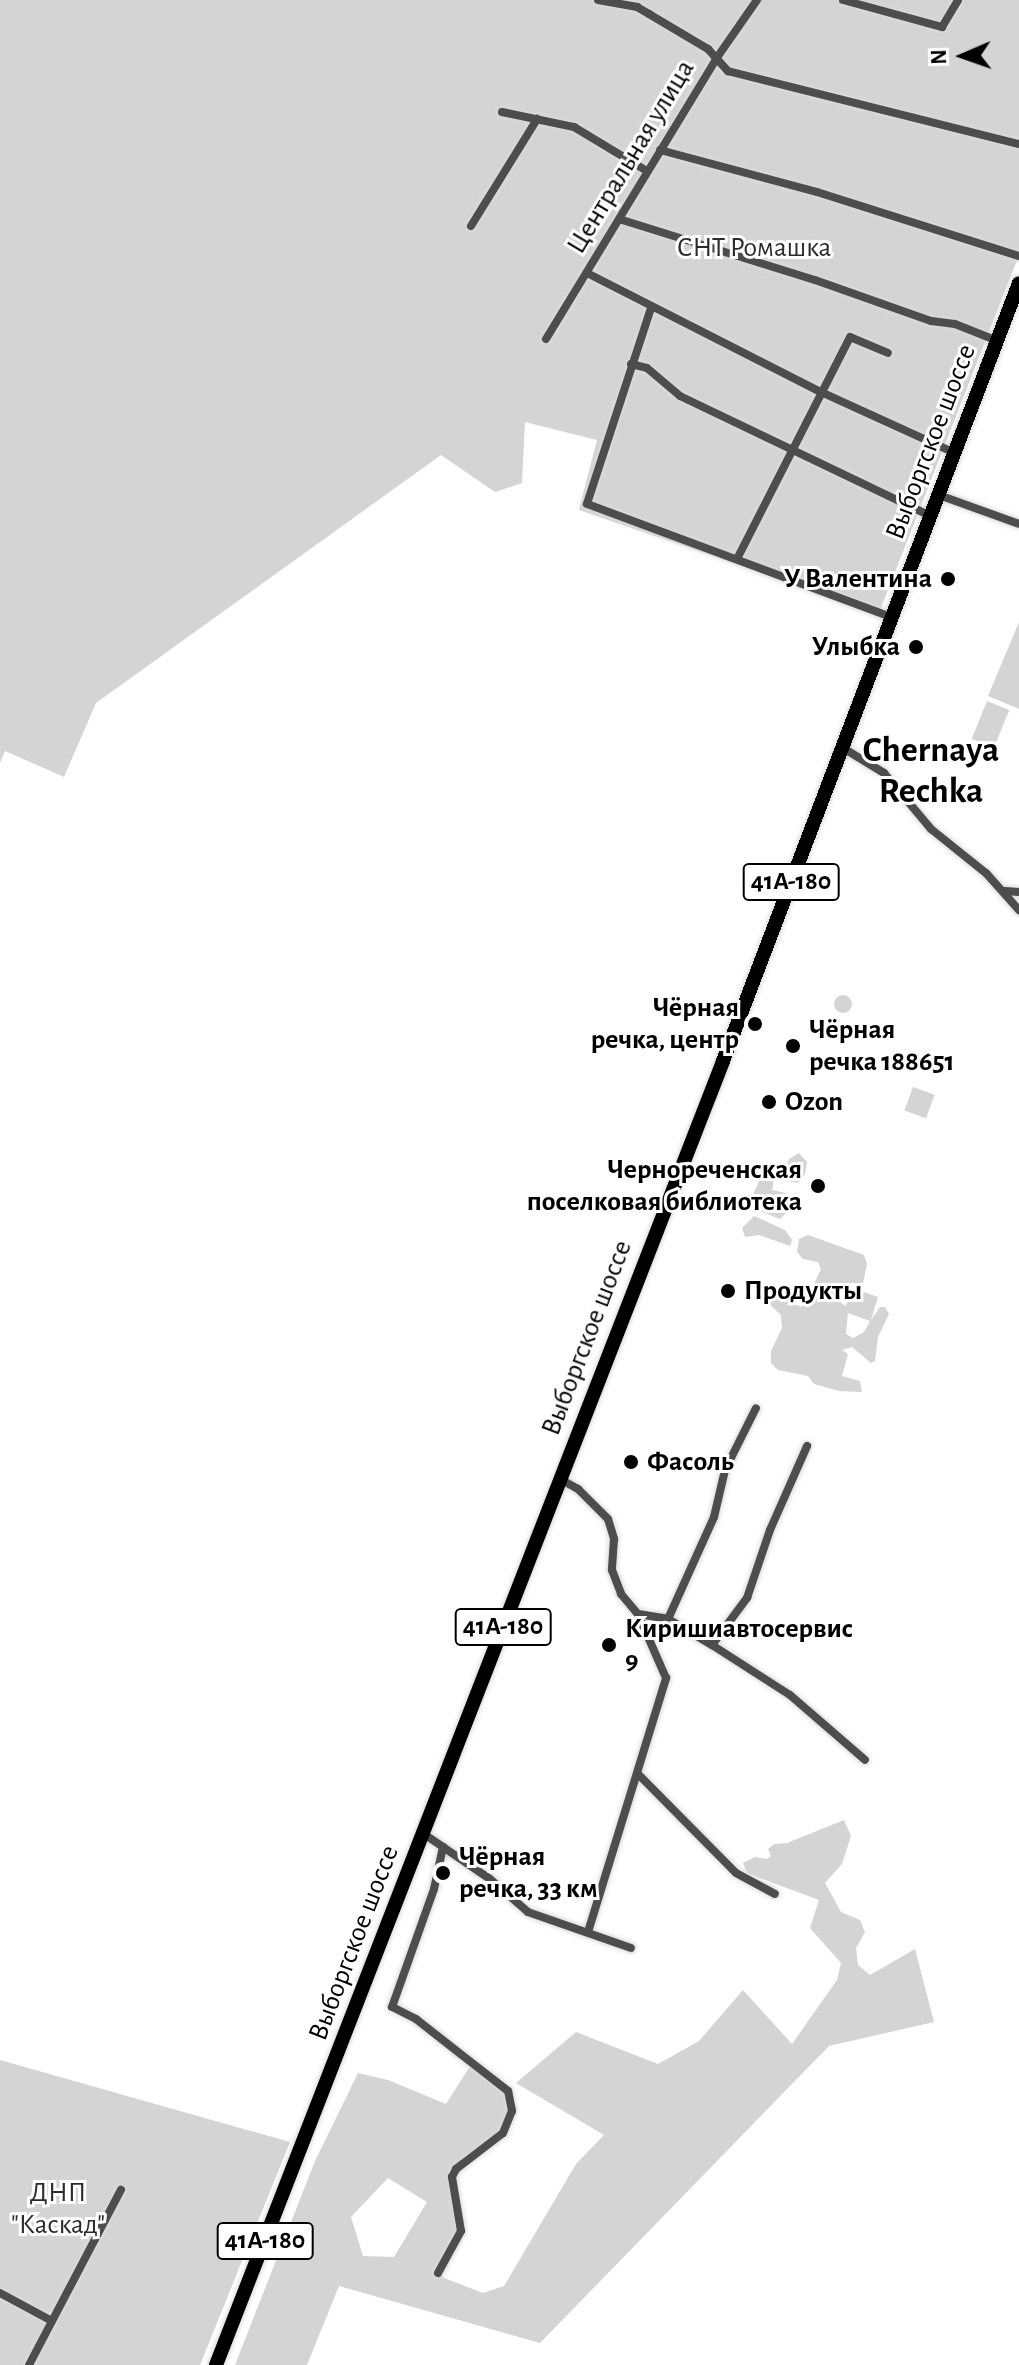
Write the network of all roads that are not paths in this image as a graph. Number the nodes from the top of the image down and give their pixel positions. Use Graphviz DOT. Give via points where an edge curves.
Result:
graph roads {
  1 [pos="598,0"];
  2 [pos="757,0"];
  3 [pos="843,0"];
  4 [pos="958,0"];
  5 [pos="875,5"];
  6 [pos="716,59"];
  7 [pos="502,112"];
  8 [pos="537,119"];
  9 [pos="1019,144"];
  10 [pos="660,150"];
  11 [pos="647,171"];
  12 [pos="619,219"];
  13 [pos="471,226"];
  14 [pos="1019,256"];
  15 [pos="587,273"];
  16 [pos="1019,283"];
  17 [pos="1016,303"];
  18 [pos="651,308"];
  19 [pos="546,339"];
  20 [pos="998,341"];
  21 [pos="888,353"];
  22 [pos="631,364"];
  23 [pos="821,392"];
  24 [pos="792,452"];
  25 [pos="955,453"];
  26 [pos="939,495"];
  27 [pos="931,516"];
  28 [pos="1019,524"];
  29 [pos="737,559"];
  30 [pos="891,617"];
  31 [pos="843,748"];
  32 [pos="1005,891"];
  33 [pos="1019,892"];
  34 [pos="1019,910"];
  35 [pos="756,1408"];
  36 [pos="807,1446"];
  37 [pos="560,1479"];
  38 [pos="638,1614"];
  39 [pos="668,1619"];
  40 [pos="712,1645"];
  41 [pos="865,1760"];
  42 [pos="638,1774"];
  43 [pos="424,1834"];
  44 [pos="443,1847"];
  45 [pos="775,1894"];
  46 [pos="588,1932"];
  47 [pos="631,1948"];
  48 [pos="121,2190"];
  49 [pos="438,2273"];
  50 [pos="0,2293"];
  51 [pos="52,2321"];
  52 [pos="29,2365"];
  53 [pos="216,2365"];
  1 -- 6 [label="street" via="637,7"];
  2 -- 6 [label="street, Центральная улица"];
  3 -- 5 [label="street"];
  4 -- 5 [label="street" via="942,27"];
  6 -- 9 [label="street" via="728,71"];
  6 -- 10 [label="street, Центральная улица"];
  7 -- 8 [label="street"];
  8 -- 11 [label="street" via="574,127"];
  8 -- 13 [label="street"];
  10 -- 11 [label="street, Центральная улица"];
  10 -- 14 [label="street" via="817,192"];
  11 -- 12 [label="street, Центральная улица"];
  12 -- 15 [label="street, Центральная улица"];
  12 -- 20 [label="street"];
  15 -- 18 [label="street"];
  15 -- 19 [label="street, Центральная улица"];
  16 -- 17 [label="main road, Выборгское шоссе / 41А-180"];
  17 -- 20 [label="main road, Выборгское шоссе / 41А-180"];
  18 -- 22 [label="street"];
  18 -- 23 [label="street"];
  20 -- 25 [label="main road, Выборгское шоссе / 41А-180"];
  21 -- 23 [label="street" via="850,337"];
  22 -- 24 [label="street" via="647,368 680,396"];
  22 -- 29 [label="street" via="587,504"];
  23 -- 24 [label="street"];
  23 -- 25 [label="street"];
  24 -- 27 [label="street"];
  24 -- 29 [label="street"];
  25 -- 26 [label="main road, Выборгское шоссе / 41А-180"];
  26 -- 27 [label="main road, Выборгское шоссе / 41А-180"];
  26 -- 28 [label="street"];
  27 -- 30 [label="main road, Выборгское шоссе / 41А-180"];
  29 -- 30 [label="street"];
  30 -- 31 [label="main road, Выборгское шоссе / 41А-180"];
  31 -- 32 [label="street" via="884,773 931,829"];
  31 -- 37 [label="main road, Выборгское шоссе / 41А-180"];
  32 -- 33 [label="street"];
  32 -- 34 [label="street"];
  35 -- 39 [label="street" via="725,1470 714,1517"];
  36 -- 40 [label="street" via="747,1598"];
  37 -- 38 [label="street" via="608,1519 614,1539 612,1570 621,1594"];
  37 -- 43 [label="main road, Выборгское шоссе / 41А-180"];
  38 -- 39 [label="street"];
  38 -- 42 [label="street" via="666,1678"];
  39 -- 40 [label="street"];
  40 -- 41 [label="street" via="790,1695"];
  42 -- 45 [label="street" via="736,1873"];
  42 -- 46 [label="street"];
  43 -- 44 [label="street"];
  43 -- 53 [label="main road, Выборгское шоссе / 41А-180"];
  44 -- 46 [label="street" via="528,1912"];
  44 -- 49 [label="street" via="434,1889 392,2007 416,2019 508,2091 512,2111 503,2133 452,2177 461,2231"];
  46 -- 47 [label="street"];
  48 -- 51 [label="street"];
  50 -- 51 [label="street"];
  51 -- 52 [label="street"];
}
